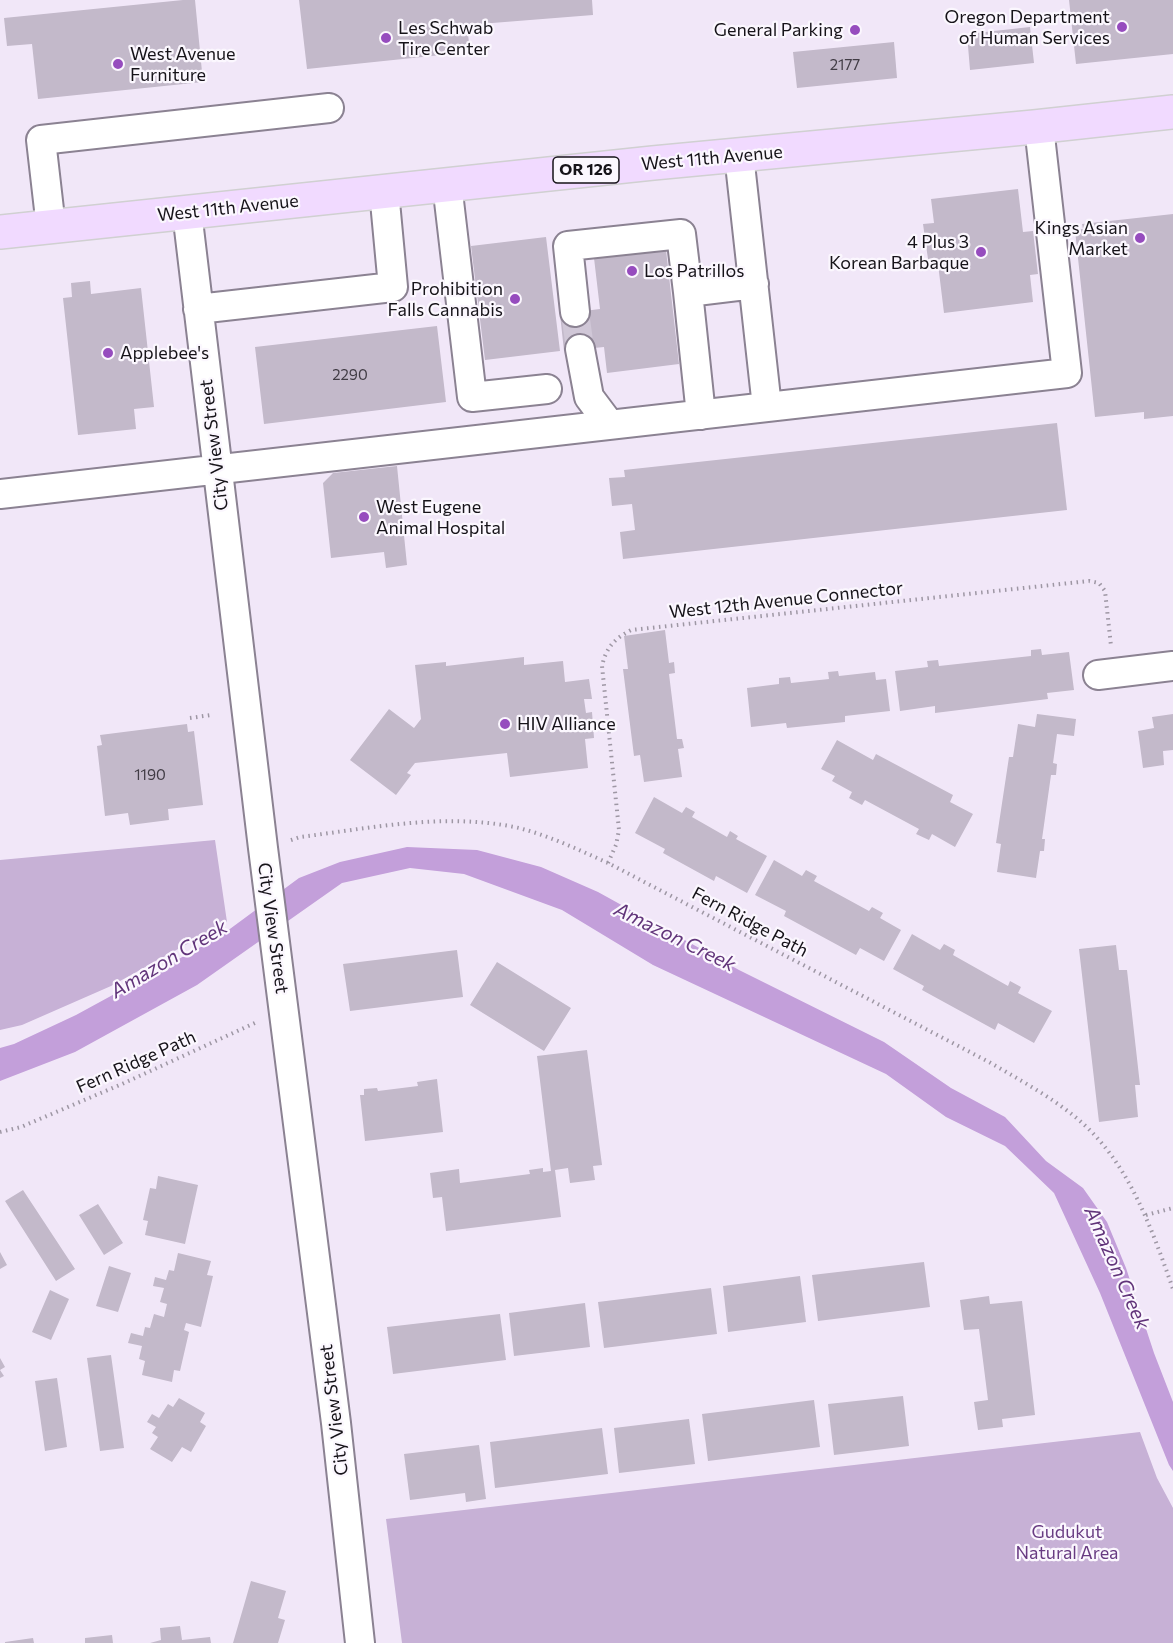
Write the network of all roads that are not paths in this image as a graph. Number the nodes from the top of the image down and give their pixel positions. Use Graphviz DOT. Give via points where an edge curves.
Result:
graph roads {
  1 [pos="329,108"];
  2 [pos="1173,112"];
  3 [pos="1039,127"];
  4 [pos="739,155"];
  5 [pos="447,184"];
  6 [pos="384,191"];
  7 [pos="187,212"];
  8 [pos="51,227"];
  9 [pos="0,232"];
  10 [pos="754,284"];
  11 [pos="688,292"];
  12 [pos="198,309"];
  13 [pos="575,312"];
  14 [pos="580,349"];
  15 [pos="547,389"];
  16 [pos="767,407"];
  17 [pos="702,415"];
  18 [pos="610,425"];
  19 [pos="218,470"];
  20 [pos="0,494"];
  21 [pos="1173,666"];
  22 [pos="1106,674"];
  23 [pos="360,1643"];
  1 -- 8 [label="street" via="40,140"];
  2 -- 3 [label="main road, West 11th Avenue / OR 126"];
  3 -- 4 [label="main road, West 11th Avenue / OR 126"];
  3 -- 16 [label="street" via="1067,373"];
  4 -- 5 [label="main road, West 11th Avenue / OR 126"];
  4 -- 10 [label="street"];
  5 -- 6 [label="main road, West 11th Avenue / OR 126"];
  5 -- 15 [label="street" via="472,397"];
  6 -- 7 [label="main road, West 11th Avenue / OR 126"];
  6 -- 12 [label="street" via="393,287"];
  7 -- 8 [label="main road, West 11th Avenue / OR 126"];
  7 -- 12 [label="street, City View Street"];
  8 -- 9 [label="main road, West 11th Avenue / OR 126"];
  10 -- 11 [label="street"];
  10 -- 16 [label="street"];
  11 -- 13 [label="street" via="681,234 568,246"];
  11 -- 17 [label="street"];
  12 -- 19 [label="street, City View Street"];
  14 -- 18 [label="street" via="589,397"];
  16 -- 17 [label="street"];
  17 -- 18 [label="street"];
  18 -- 19 [label="street"];
  19 -- 20 [label="street"];
  19 -- 23 [label="street, City View Street"];
  21 -- 22 [label="street"];
}
